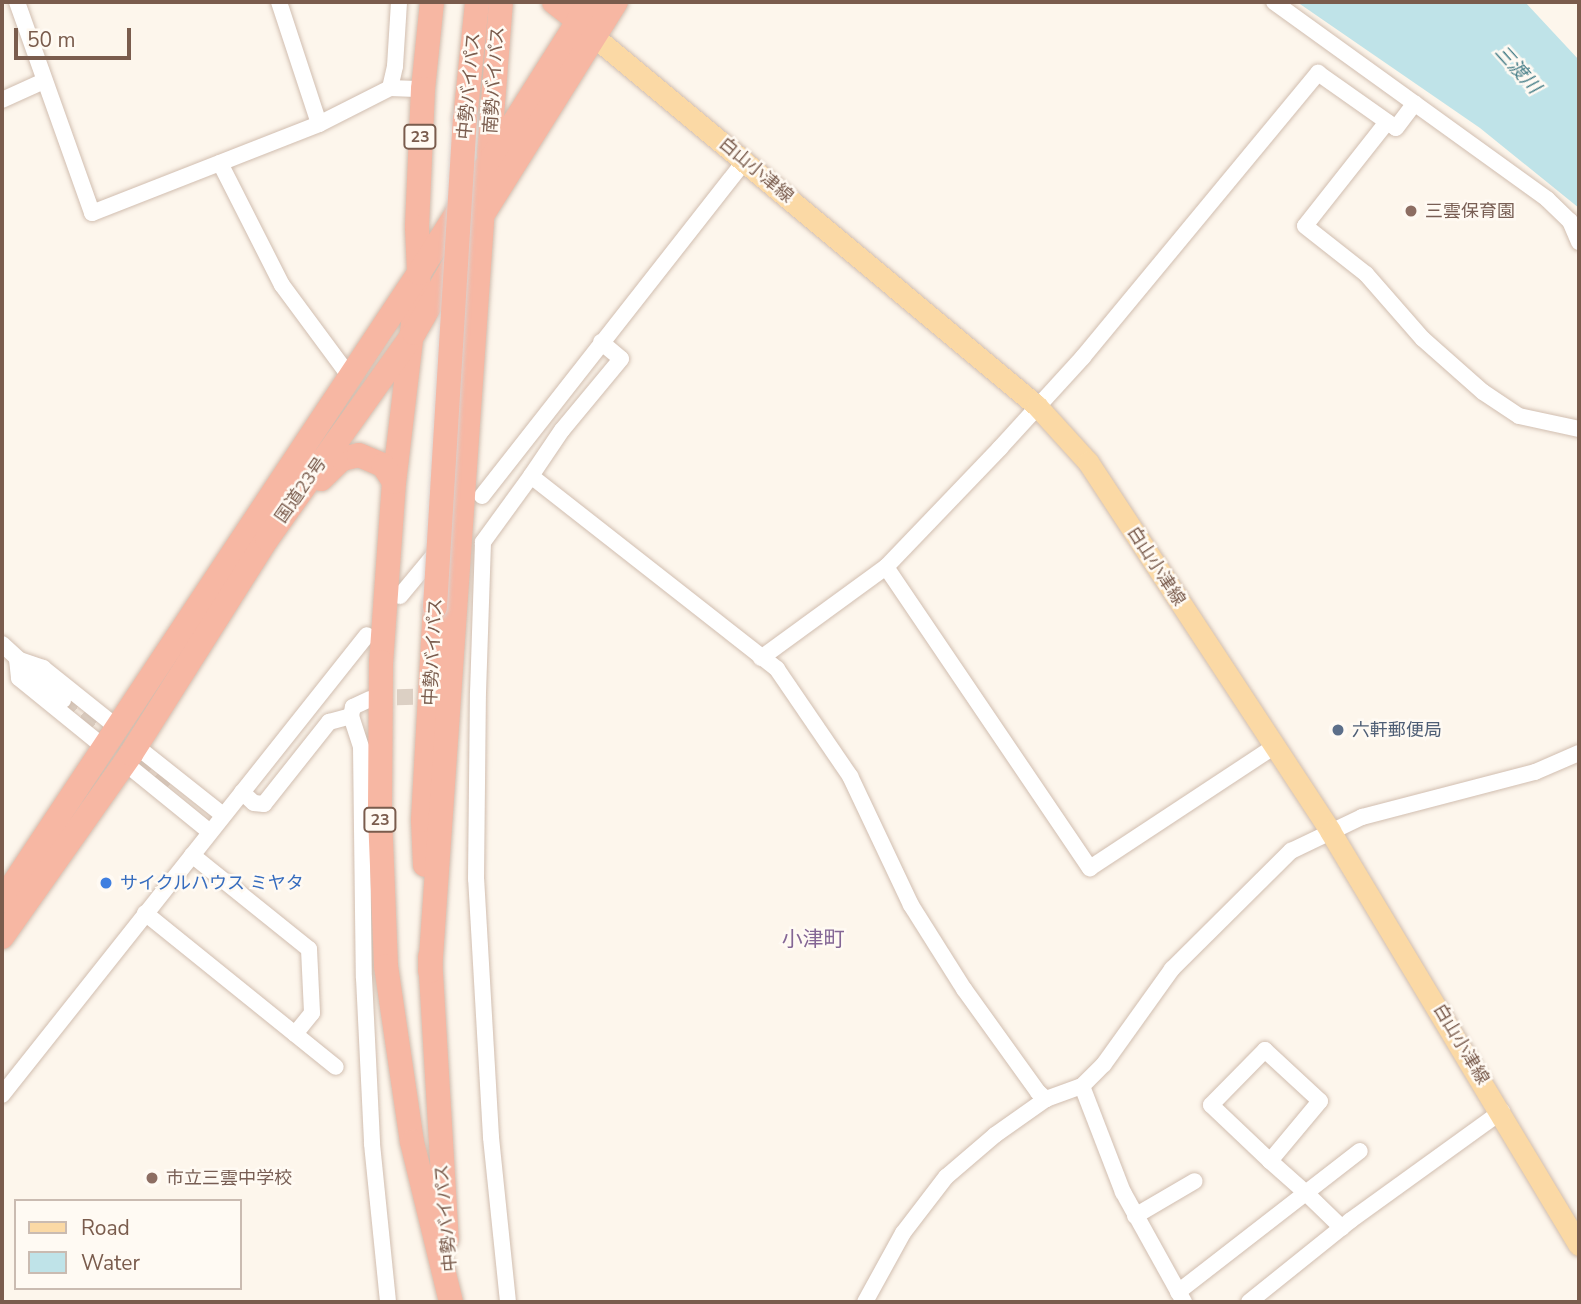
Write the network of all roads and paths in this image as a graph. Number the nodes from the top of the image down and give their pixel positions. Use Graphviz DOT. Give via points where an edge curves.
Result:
graph roads {
  1 [pos="17,2"];
  2 [pos="279,2"];
  3 [pos="399,2"];
  4 [pos="432,2"];
  5 [pos="477,2"];
  6 [pos="500,2"];
  7 [pos="554,2"];
  8 [pos="615,2"];
  9 [pos="1274,2"];
  10 [pos="587,20"];
  11 [pos="44,81"];
  12 [pos="390,88"];
  13 [pos="422,89"];
  14 [pos="2,100"];
  15 [pos="1415,103"];
  16 [pos="1387,122"];
  17 [pos="319,124"];
  18 [pos="488,158"];
  19 [pos="745,160"];
  20 [pos="220,163"];
  21 [pos="483,214"];
  22 [pos="416,227"];
  23 [pos="1579,242"];
  24 [pos="419,273"];
  25 [pos="414,333"];
  26 [pos="601,342"];
  27 [pos="368,350"];
  28 [pos="350,377"];
  29 [pos="1037,406"];
  30 [pos="1579,429"];
  31 [pos="531,476"];
  32 [pos="394,482"];
  33 [pos="482,496"];
  34 [pos="267,539"];
  35 [pos="445,542"];
  36 [pos="886,567"];
  37 [pos="400,596"];
  38 [pos="367,635"];
  39 [pos="2,644"];
  40 [pos="761,658"];
  41 [pos="18,659"];
  42 [pos="478,693"];
  43 [pos="458,695"];
  44 [pos="370,699"];
  45 [pos="63,700"];
  46 [pos="351,716"];
  47 [pos="111,738"];
  48 [pos="1275,746"];
  49 [pos="1579,752"];
  50 [pos="131,755"];
  51 [pos="171,786"];
  52 [pos="242,792"];
  53 [pos="216,823"];
  54 [pos="1330,831"];
  55 [pos="192,855"];
  56 [pos="2,901"];
  57 [pos="145,913"];
  58 [pos="2,937"];
  59 [pos="430,971"];
  60 [pos="295,1034"];
  61 [pos="336,1067"];
  62 [pos="1082,1086"];
  63 [pos="2,1095"];
  64 [pos="1046,1099"];
  65 [pos="1502,1111"];
  66 [pos="1360,1151"];
  67 [pos="1269,1161"];
  68 [pos="1195,1181"];
  69 [pos="1306,1193"];
  70 [pos="1135,1216"];
  71 [pos="1342,1228"];
  72 [pos="1579,1245"];
  73 [pos="1181,1297"];
  74 [pos="388,1302"];
  75 [pos="453,1302"];
  76 [pos="508,1302"];
  77 [pos="865,1302"];
  78 [pos="1249,1302"];
  1 -- 11 [label="street"];
  2 -- 17 [label="street"];
  3 -- 12 [label="street"];
  4 -- 13 [label="highway, 23"];
  5 -- 59 [label="highway, 中勢バイパス / 23, bridge" via="424,820"];
  6 -- 18 [label="highway, 南勢バイパス / 23"];
  7 -- 10 [label="highway"];
  8 -- 10 [label="highway"];
  9 -- 15 [label="street"];
  10 -- 18 [label="highway, 国道23号 / 23"];
  10 -- 19 [label="main road, 白山小津線"];
  10 -- 21 [label="highway, 国道23号 / 23"];
  11 -- 14 [label="street"];
  11 -- 20 [label="street" via="92,213"];
  12 -- 13 [label="street"];
  12 -- 17 [label="street"];
  13 -- 22 [label="highway, 23"];
  15 -- 16 [label="street" via="1396,128"];
  15 -- 23 [label="street" via="1547,199 1570,222"];
  16 -- 29 [label="street" via="1318,73 1083,357"];
  16 -- 30 [label="street" via="1305,226 1366,274 1423,339 1483,392 1519,416"];
  17 -- 20 [label="street"];
  18 -- 21 [label="highway, 23"];
  18 -- 24 [label="highway, 国道23号 / 23"];
  19 -- 26 [label="street"];
  19 -- 29 [label="main road, 白山小津線"];
  20 -- 28 [label="street" via="282,285"];
  21 -- 25 [label="highway, 国道23号 / 23"];
  21 -- 59 [label="highway, 23"];
  22 -- 24 [label="highway, 23"];
  22 -- 27 [label="highway, 23" via="408,268"];
  24 -- 25 [label="highway, 23"];
  24 -- 27 [label="highway, 国道23号 / 23"];
  25 -- 32 [label="highway, 23"];
  25 -- 34 [label="highway, 国道23号 / 23"];
  26 -- 31 [label="street" via="621,359"];
  26 -- 33 [label="street"];
  27 -- 28 [label="highway, 国道23号 / 23"];
  28 -- 47 [label="highway, 国道23号 / 23"];
  29 -- 36 [label="street"];
  29 -- 48 [label="main road, 白山小津線" via="1088,462"];
  31 -- 40 [label="street"];
  31 -- 42 [label="street" via="483,542"];
  32 -- 34 [label="highway" via="374,459 359,455 342,459"];
  32 -- 75 [label="highway, 23" via="381,662 380,816 386,966 412,1142"];
  34 -- 50 [label="highway, 国道23号 / 23"];
  35 -- 37 [label="street"];
  36 -- 40 [label="street"];
  36 -- 48 [label="street" via="1090,868"];
  38 -- 52 [label="street"];
  39 -- 41 [label="street"];
  40 -- 64 [label="street" via="777,669 823,733 850,776 911,905 964,989"];
  41 -- 45 [label="street"];
  41 -- 47 [label="street" via="43,668"];
  41 -- 47 [label="street" via="19,678"];
  42 -- 43 [label="street"];
  42 -- 76 [label="street" via="475,879 491,1137"];
  44 -- 46 [label="street" via="353,707"];
  46 -- 52 [label="street" via="330,722 264,804 254,803"];
  46 -- 74 [label="street" via="361,747 372,1144"];
  47 -- 56 [label="highway, 国道23号 / 23"];
  48 -- 54 [label="main road, 白山小津線"];
  49 -- 54 [label="street" via="1535,772 1391,808"];
  50 -- 53 [label="street"];
  50 -- 58 [label="highway, 国道23号 / 23"];
  51 -- 53 [label="street"];
  52 -- 53 [label="street"];
  53 -- 55 [label="street"];
  54 -- 62 [label="street" via="1291,851 1229,911 1152,993 1104,1064"];
  54 -- 65 [label="main road, 白山小津線"];
  55 -- 57 [label="street"];
  55 -- 60 [label="street" via="309,949 312,1013"];
  57 -- 60 [label="street"];
  57 -- 63 [label="street"];
  59 -- 75 [label="highway, 中勢バイパス / 23"];
  60 -- 61 [label="street"];
  62 -- 64 [label="street"];
  62 -- 70 [label="street" via="1101,1143"];
  64 -- 77 [label="street" via="995,1135 933,1191 903,1233"];
  65 -- 71 [label="street"];
  65 -- 72 [label="main road, 白山小津線"];
  66 -- 69 [label="street"];
  67 -- 67 [label="street" via="1211,1105 1265,1049 1320,1101"];
  67 -- 69 [label="street"];
  68 -- 70 [label="street"];
  69 -- 71 [label="street"];
  69 -- 73 [label="street"];
  70 -- 73 [label="street"];
  71 -- 78 [label="street"];
}
